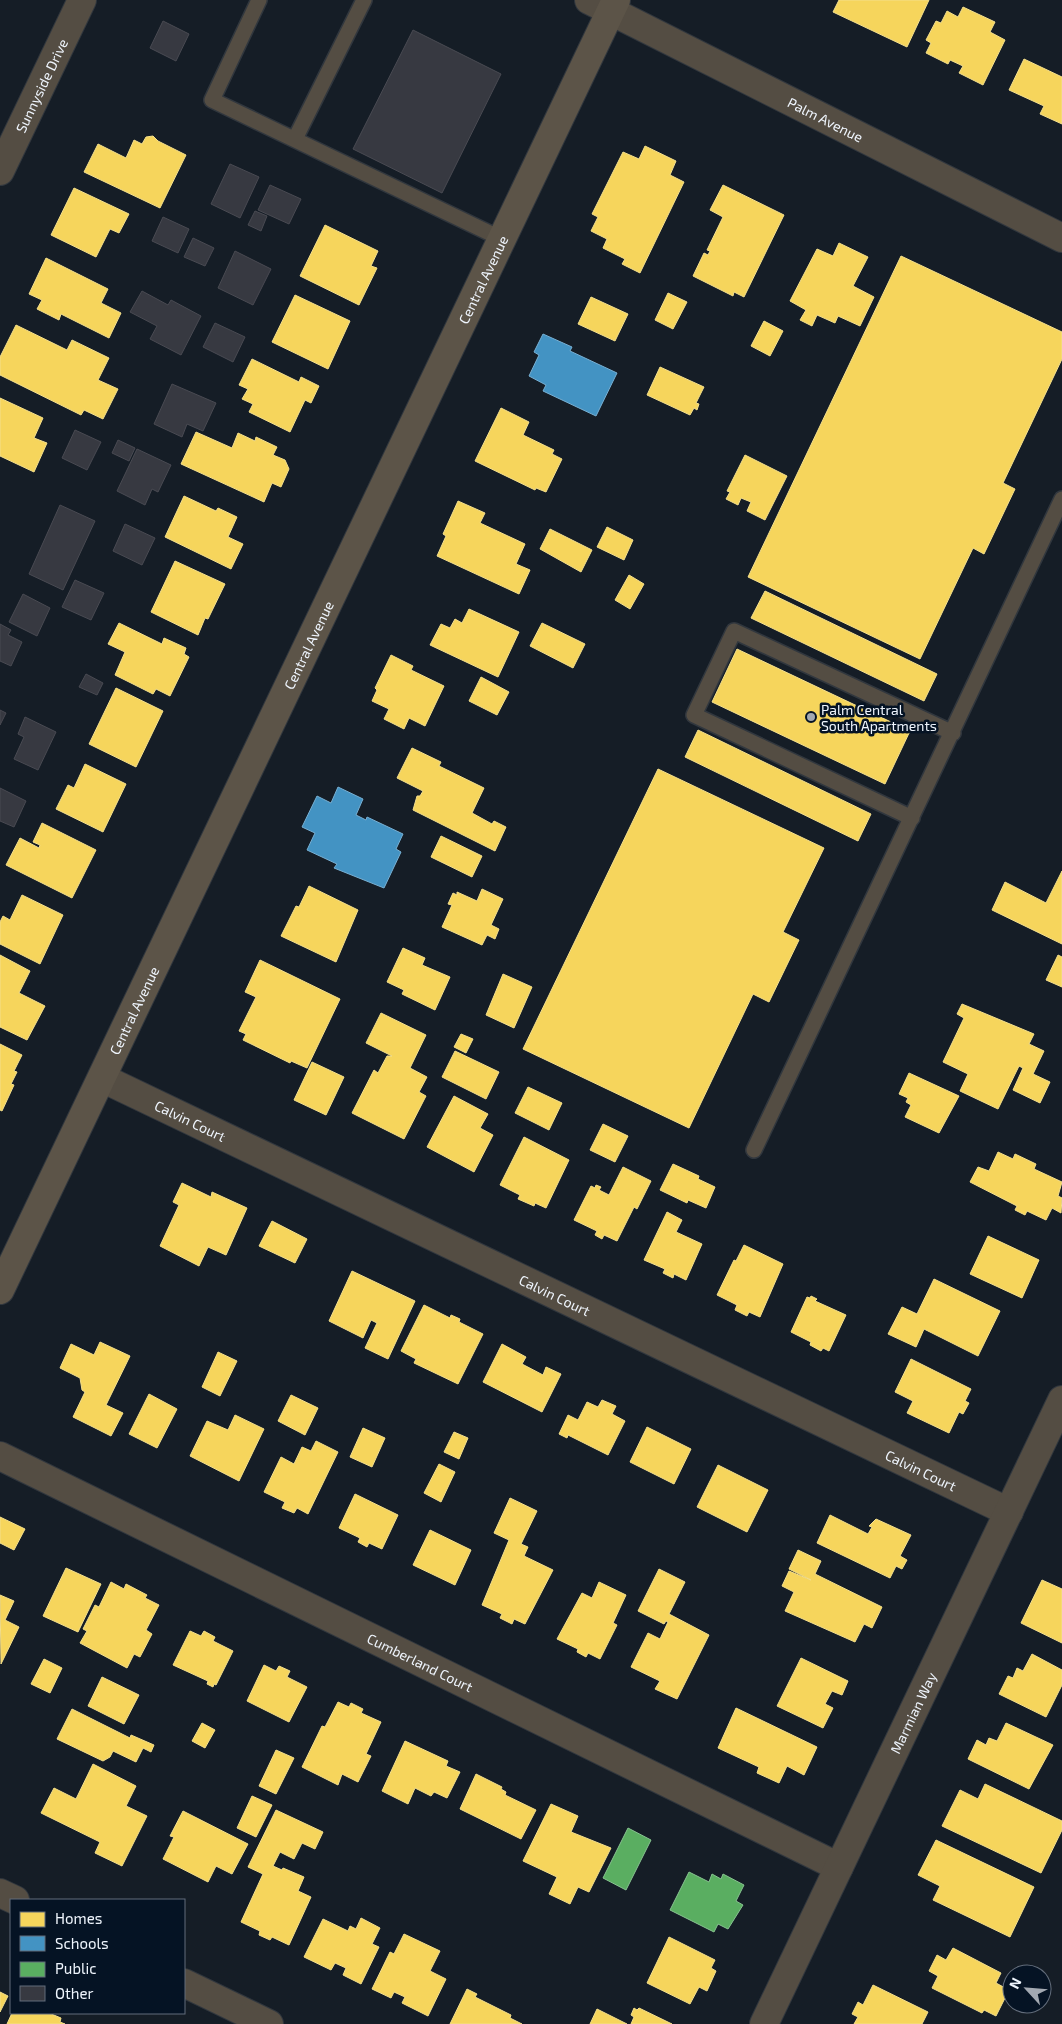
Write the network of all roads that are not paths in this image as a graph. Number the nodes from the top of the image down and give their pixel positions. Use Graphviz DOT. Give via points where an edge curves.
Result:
graph roads {
  1 [pos="82,0"];
  2 [pos="259,0"];
  3 [pos="364,0"];
  4 [pos="605,4"];
  5 [pos="295,139"];
  6 [pos="0,172"];
  7 [pos="1062,238"];
  8 [pos="502,240"];
  9 [pos="1062,499"];
  10 [pos="953,733"];
  11 [pos="912,818"];
  12 [pos="102,1078"];
  13 [pos="754,1150"];
  14 [pos="0,1290"];
  15 [pos="1062,1400"];
  16 [pos="0,1456"];
  17 [pos="1009,1512"];
  18 [pos="839,1867"];
  19 [pos="0,1893"];
  20 [pos="13,1899"];
  21 [pos="185,1983"];
  22 [pos="269,2024"];
  23 [pos="764,2024"];
  1 -- 6 [label="street, Sunnyside Drive"];
  2 -- 5 [label="lane" via="212,100"];
  3 -- 5 [label="lane"];
  4 -- 7 [label="street, Palm Avenue"];
  4 -- 8 [label="main road, Central Avenue"];
  5 -- 8 [label="lane"];
  8 -- 12 [label="main road, Central Avenue"];
  9 -- 10 [label="lane"];
  10 -- 11 [label="lane"];
  10 -- 11 [label="lane" via="734,631 694,715"];
  11 -- 13 [label="lane"];
  12 -- 14 [label="main road, Central Avenue"];
  12 -- 17 [label="street, Calvin Court"];
  15 -- 17 [label="street, Marmian Way"];
  16 -- 18 [label="street, Cumberland Court"];
  17 -- 18 [label="street, Marmian Way"];
  18 -- 23 [label="street, Marmian Way"];
  19 -- 20 [label="street"];
  21 -- 22 [label="street"];
}
